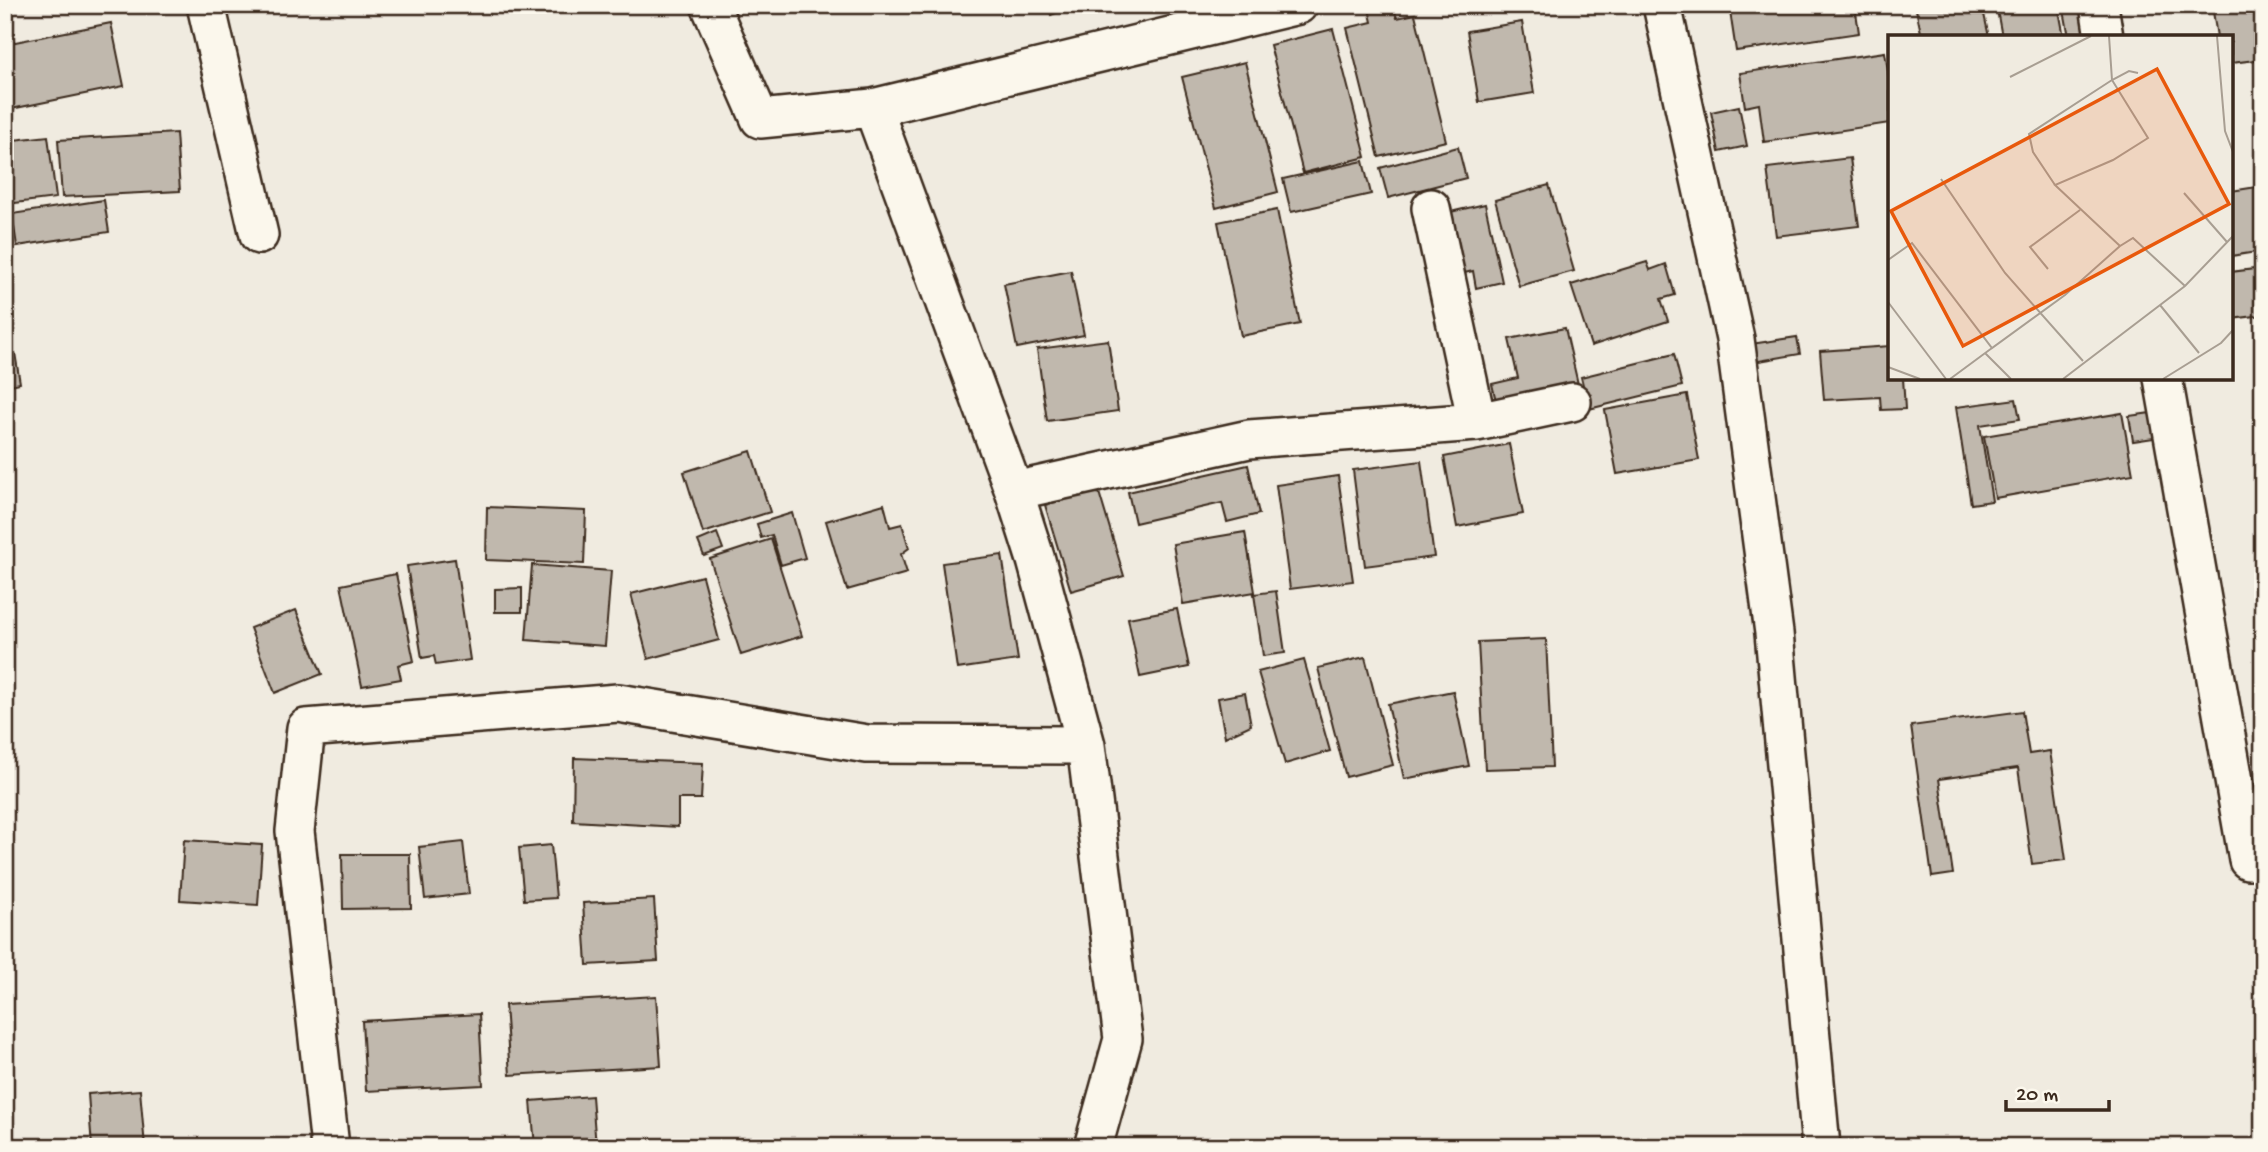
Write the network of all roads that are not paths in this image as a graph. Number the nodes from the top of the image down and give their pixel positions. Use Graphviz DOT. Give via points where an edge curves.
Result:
graph roads {
  1 [pos="206,5"];
  2 [pos="710,5"];
  3 [pos="1298,5"];
  4 [pos="1662,5"];
  5 [pos="2099,5"];
  6 [pos="2104,35"];
  7 [pos="873,108"];
  8 [pos="1432,208"];
  9 [pos="259,235"];
  10 [pos="2163,380"];
  11 [pos="1572,401"];
  12 [pos="1477,422"];
  13 [pos="1014,491"];
  14 [pos="1086,745"];
  15 [pos="2263,859"];
  16 [pos="330,1147"];
  17 [pos="1093,1147"];
  18 [pos="1821,1147"];
  1 -- 9 [label="street"];
  2 -- 7 [label="street" via="760,119"];
  3 -- 7 [label="street"];
  4 -- 18 [label="street" via="1737,353 1774,633"];
  5 -- 6 [label="street"];
  7 -- 13 [label="street"];
  8 -- 12 [label="street"];
  10 -- 15 [label="street" via="2248,860"];
  11 -- 12 [label="street"];
  12 -- 13 [label="street" via="1249,439"];
  13 -- 14 [label="street"];
  14 -- 16 [label="street" via="867,744 618,703 306,727 295,831"];
  14 -- 17 [label="street" via="1123,1039"];
}
